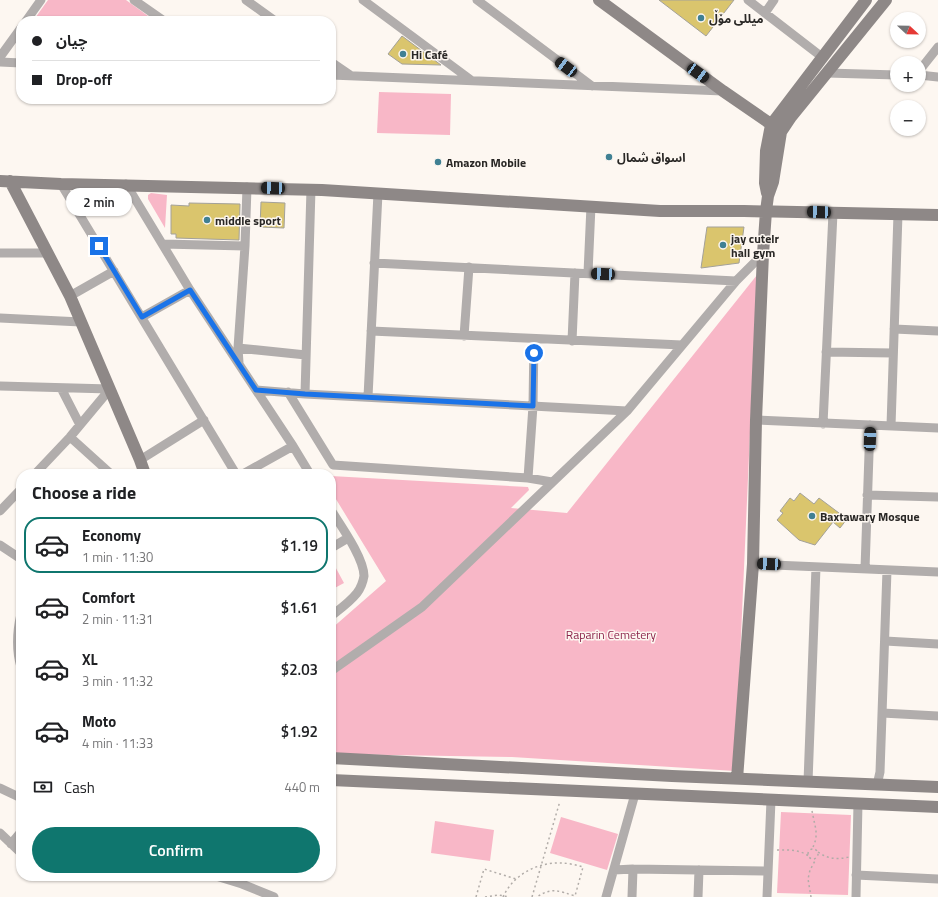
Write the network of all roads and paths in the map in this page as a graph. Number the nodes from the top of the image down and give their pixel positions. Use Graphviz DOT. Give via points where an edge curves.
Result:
graph roads {
  1 [pos="41,0"];
  2 [pos="134,0"];
  3 [pos="246,0"];
  4 [pos="477,0"];
  5 [pos="599,0"];
  6 [pos="748,0"];
  7 [pos="774,0"];
  8 [pos="886,0"];
  9 [pos="365,1"];
  10 [pos="861,2"];
  11 [pos="765,13"];
  12 [pos="30,16"];
  13 [pos="157,16"];
  14 [pos="268,16"];
  15 [pos="16,35"];
  16 [pos="938,47"];
  17 [pos="0,57"];
  18 [pos="822,57"];
  19 [pos="0,62"];
  20 [pos="16,63"];
  21 [pos="926,63"];
  22 [pos="336,66"];
  23 [pos="827,73"];
  24 [pos="336,75"];
  25 [pos="890,75"];
  26 [pos="350,76"];
  27 [pos="926,76"];
  28 [pos="938,77"];
  29 [pos="471,80"];
  30 [pos="592,86"];
  31 [pos="723,91"];
  32 [pos="776,128"];
  33 [pos="5,181"];
  34 [pos="61,184"];
  35 [pos="126,184"];
  36 [pos="247,187"];
  37 [pos="311,189"];
  38 [pos="378,193"];
  39 [pos="591,206"];
  40 [pos="766,211"];
  41 [pos="833,213"];
  42 [pos="898,214"];
  43 [pos="938,215"];
  44 [pos="162,244"];
  45 [pos="245,246"];
  46 [pos="0,253"];
  47 [pos="47,253"];
  48 [pos="763,254"];
  49 [pos="374,263"];
  50 [pos="469,267"];
  51 [pos="114,271"];
  52 [pos="575,273"];
  53 [pos="588,273"];
  54 [pos="736,281"];
  55 [pos="190,290"];
  56 [pos="70,296"];
  57 [pos="142,317"];
  58 [pos="0,318"];
  59 [pos="81,322"];
  60 [pos="894,329"];
  61 [pos="938,330"];
  62 [pos="371,331"];
  63 [pos="464,336"];
  64 [pos="534,339"];
  65 [pos="572,341"];
  66 [pos="682,346"];
  67 [pos="238,348"];
  68 [pos="826,352"];
  69 [pos="893,353"];
  70 [pos="306,355"];
  71 [pos="239,364"];
  72 [pos="0,386"];
  73 [pos="61,388"];
  74 [pos="110,389"];
  75 [pos="256,390"];
  76 [pos="288,392"];
  77 [pos="305,394"];
  78 [pos="368,397"];
  79 [pos="533,406"];
  80 [pos="627,411"];
  81 [pos="204,420"];
  82 [pos="756,420"];
  83 [pos="80,424"];
  84 [pos="823,424"];
  85 [pos="870,425"];
  86 [pos="891,426"];
  87 [pos="938,428"];
  88 [pos="70,436"];
  89 [pos="293,446"];
  90 [pos="140,460"];
  91 [pos="40,469"];
  92 [pos="106,469"];
  93 [pos="143,469"];
  94 [pos="233,469"];
  95 [pos="252,469"];
  96 [pos="307,469"];
  97 [pos="528,478"];
  98 [pos="552,482"];
  99 [pos="16,493"];
  100 [pos="867,496"];
  101 [pos="938,497"];
  102 [pos="0,511"];
  103 [pos="336,518"];
  104 [pos="348,538"];
  105 [pos="0,544"];
  106 [pos="336,545"];
  107 [pos="16,555"];
  108 [pos="753,564"];
  109 [pos="816,567"];
  110 [pos="865,569"];
  111 [pos="887,570"];
  112 [pos="938,572"];
  113 [pos="336,612"];
  114 [pos="885,641"];
  115 [pos="938,644"];
  116 [pos="336,667"];
  117 [pos="882,713"];
  118 [pos="938,716"];
  119 [pos="336,758"];
  120 [pos="672,776"];
  121 [pos="737,779"];
  122 [pos="336,780"];
  123 [pos="808,782"];
  124 [pos="877,785"];
  125 [pos="938,787"];
  126 [pos="0,788"];
  127 [pos="563,790"];
  128 [pos="635,794"];
  129 [pos="672,795"];
  130 [pos="16,796"];
  131 [pos="771,800"];
  132 [pos="812,801"];
  133 [pos="858,803"];
  134 [pos="938,807"];
  135 [pos="0,833"];
  136 [pos="16,838"];
  137 [pos="11,844"];
  138 [pos="16,848"];
  139 [pos="769,850"];
  140 [pos="812,850"];
  141 [pos="818,852"];
  142 [pos="810,857"];
  143 [pos="856,857"];
  144 [pos="816,859"];
  145 [pos="541,866"];
  146 [pos="633,869"];
  147 [pos="614,870"];
  148 [pos="698,870"];
  149 [pos="768,871"];
  150 [pos="856,875"];
  151 [pos="516,879"];
  152 [pos="938,879"];
  153 [pos="232,881"];
  154 [pos="504,896"];
  155 [pos="274,897"];
  156 [pos="476,897"];
  157 [pos="485,897"];
  158 [pos="509,897"];
  159 [pos="532,897"];
  160 [pos="537,897"];
  161 [pos="606,897"];
  162 [pos="632,897"];
  163 [pos="698,897"];
  164 [pos="767,897"];
  165 [pos="811,897"];
  166 [pos="856,897"];
  1 -- 12 [label="street"];
  2 -- 13 [label="street"];
  3 -- 14 [label="street"];
  4 -- 30 [label="street"];
  5 -- 31 [label="street"];
  6 -- 11 [label="street"];
  7 -- 11 [label="street"];
  8 -- 23 [label="street"];
  9 -- 29 [label="street"];
  10 -- 18 [label="street"];
  11 -- 18 [label="street"];
  15 -- 17 [label="street"];
  16 -- 21 [label="street"];
  18 -- 32 [label="street"];
  19 -- 20 [label="street"];
  22 -- 26 [label="street"];
  23 -- 25 [label="street"];
  23 -- 32 [label="street" via="791,116"];
  24 -- 26 [label="street"];
  26 -- 29 [label="street"];
  27 -- 28 [label="street"];
  29 -- 30 [label="street"];
  30 -- 31 [label="street"];
  31 -- 32 [label="street"];
  32 -- 40 [label="street" via="773,182"];
  33 -- 34 [label="street"];
  33 -- 47 [label="street"];
  34 -- 35 [label="street"];
  34 -- 51 [label="street"];
  35 -- 36 [label="street"];
  35 -- 44 [label="street"];
  36 -- 37 [label="street"];
  36 -- 45 [label="street"];
  37 -- 38 [label="street"];
  37 -- 70 [label="street"];
  38 -- 39 [label="street"];
  38 -- 49 [label="street"];
  39 -- 40 [label="street" via="660,211"];
  39 -- 53 [label="street"];
  40 -- 41 [label="street"];
  40 -- 48 [label="street"];
  41 -- 42 [label="street"];
  41 -- 68 [label="street"];
  42 -- 43 [label="street"];
  42 -- 60 [label="street"];
  44 -- 45 [label="street"];
  44 -- 55 [label="street"];
  45 -- 67 [label="street"];
  46 -- 47 [label="street"];
  47 -- 56 [label="street"];
  48 -- 54 [label="street"];
  48 -- 82 [label="street"];
  49 -- 50 [label="street"];
  49 -- 62 [label="street"];
  50 -- 52 [label="street"];
  50 -- 63 [label="street"];
  51 -- 56 [label="street"];
  51 -- 57 [label="street"];
  52 -- 53 [label="street"];
  52 -- 65 [label="street"];
  53 -- 54 [label="street"];
  54 -- 66 [label="street"];
  55 -- 57 [label="street"];
  55 -- 71 [label="street"];
  56 -- 59 [label="street"];
  57 -- 81 [label="street"];
  58 -- 59 [label="street"];
  59 -- 74 [label="street"];
  60 -- 61 [label="street"];
  60 -- 69 [label="street"];
  62 -- 63 [label="street"];
  62 -- 78 [label="street"];
  63 -- 64 [label="street"];
  64 -- 65 [label="street"];
  64 -- 79 [label="street"];
  65 -- 66 [label="street"];
  66 -- 80 [label="street"];
  67 -- 70 [label="street"];
  67 -- 71 [label="street"];
  68 -- 69 [label="street"];
  68 -- 84 [label="street"];
  69 -- 86 [label="street"];
  70 -- 77 [label="street"];
  71 -- 75 [label="street"];
  72 -- 73 [label="street"];
  73 -- 74 [label="street"];
  73 -- 83 [label="street"];
  74 -- 83 [label="street"];
  74 -- 90 [label="street"];
  75 -- 76 [label="street"];
  75 -- 89 [label="street"];
  76 -- 77 [label="street"];
  76 -- 97 [label="street" via="333,466"];
  77 -- 78 [label="street"];
  78 -- 79 [label="street"];
  79 -- 80 [label="street"];
  79 -- 97 [label="street"];
  80 -- 98 [label="street"];
  81 -- 90 [label="street"];
  81 -- 94 [label="street"];
  82 -- 84 [label="street"];
  82 -- 108 [label="street"];
  83 -- 88 [label="street"];
  84 -- 85 [label="street"];
  85 -- 86 [label="street"];
  85 -- 100 [label="street"];
  86 -- 87 [label="street"];
  88 -- 91 [label="street"];
  88 -- 92 [label="street"];
  89 -- 95 [label="street"];
  89 -- 96 [label="street"];
  90 -- 93 [label="street"];
  97 -- 98 [label="street"];
  98 -- 116 [label="street" via="422,607"];
  99 -- 102 [label="street"];
  100 -- 101 [label="street"];
  100 -- 110 [label="street"];
  103 -- 104 [label="street"];
  104 -- 106 [label="street"];
  104 -- 113 [label="street" via="360,558 364,577 356,594"];
  105 -- 107 [label="street"];
  108 -- 109 [label="street"];
  108 -- 121 [label="street"];
  109 -- 110 [label="street"];
  109 -- 123 [label="street"];
  110 -- 111 [label="street"];
  111 -- 112 [label="street"];
  111 -- 114 [label="street"];
  114 -- 115 [label="street"];
  114 -- 117 [label="street"];
  117 -- 118 [label="street"];
  117 -- 124 [label="street" via="880,772"];
  119 -- 120 [label="street"];
  120 -- 121 [label="street"];
  120 -- 129 [label="street"];
  121 -- 123 [label="street"];
  122 -- 127 [label="street"];
  123 -- 124 [label="street"];
  124 -- 125 [label="street"];
  126 -- 130 [label="street"];
  127 -- 128 [label="street"];
  127 -- 145 [label="path"];
  128 -- 129 [label="street"];
  128 -- 147 [label="street"];
  129 -- 131 [label="street"];
  131 -- 132 [label="street"];
  131 -- 139 [label="street"];
  132 -- 133 [label="street"];
  132 -- 140 [label="path" via="816,830"];
  133 -- 134 [label="street"];
  133 -- 143 [label="street"];
  135 -- 137 [label="street"];
  136 -- 137 [label="street"];
  137 -- 138 [label="street"];
  139 -- 142 [label="path" via="794,850"];
  139 -- 149 [label="street"];
  140 -- 141 [label="path"];
  140 -- 142 [label="path" via="809,852"];
  141 -- 143 [label="path" via="833,859"];
  141 -- 144 [label="path"];
  142 -- 144 [label="path"];
  143 -- 150 [label="street"];
  144 -- 165 [label="path" via="808,879"];
  145 -- 151 [label="path" via="530,869"];
  145 -- 159 [label="path"];
  145 -- 160 [label="path" via="562,863 583,867 575,896 554,890"];
  146 -- 147 [label="street"];
  146 -- 148 [label="street"];
  146 -- 162 [label="street"];
  147 -- 161 [label="street"];
  148 -- 149 [label="street"];
  148 -- 163 [label="street"];
  149 -- 164 [label="street"];
  150 -- 152 [label="street"];
  150 -- 166 [label="street"];
  151 -- 154 [label="path"];
  151 -- 156 [label="path" via="484,870"];
  153 -- 155 [label="street"];
  154 -- 157 [label="path"];
  154 -- 158 [label="path"];
}
